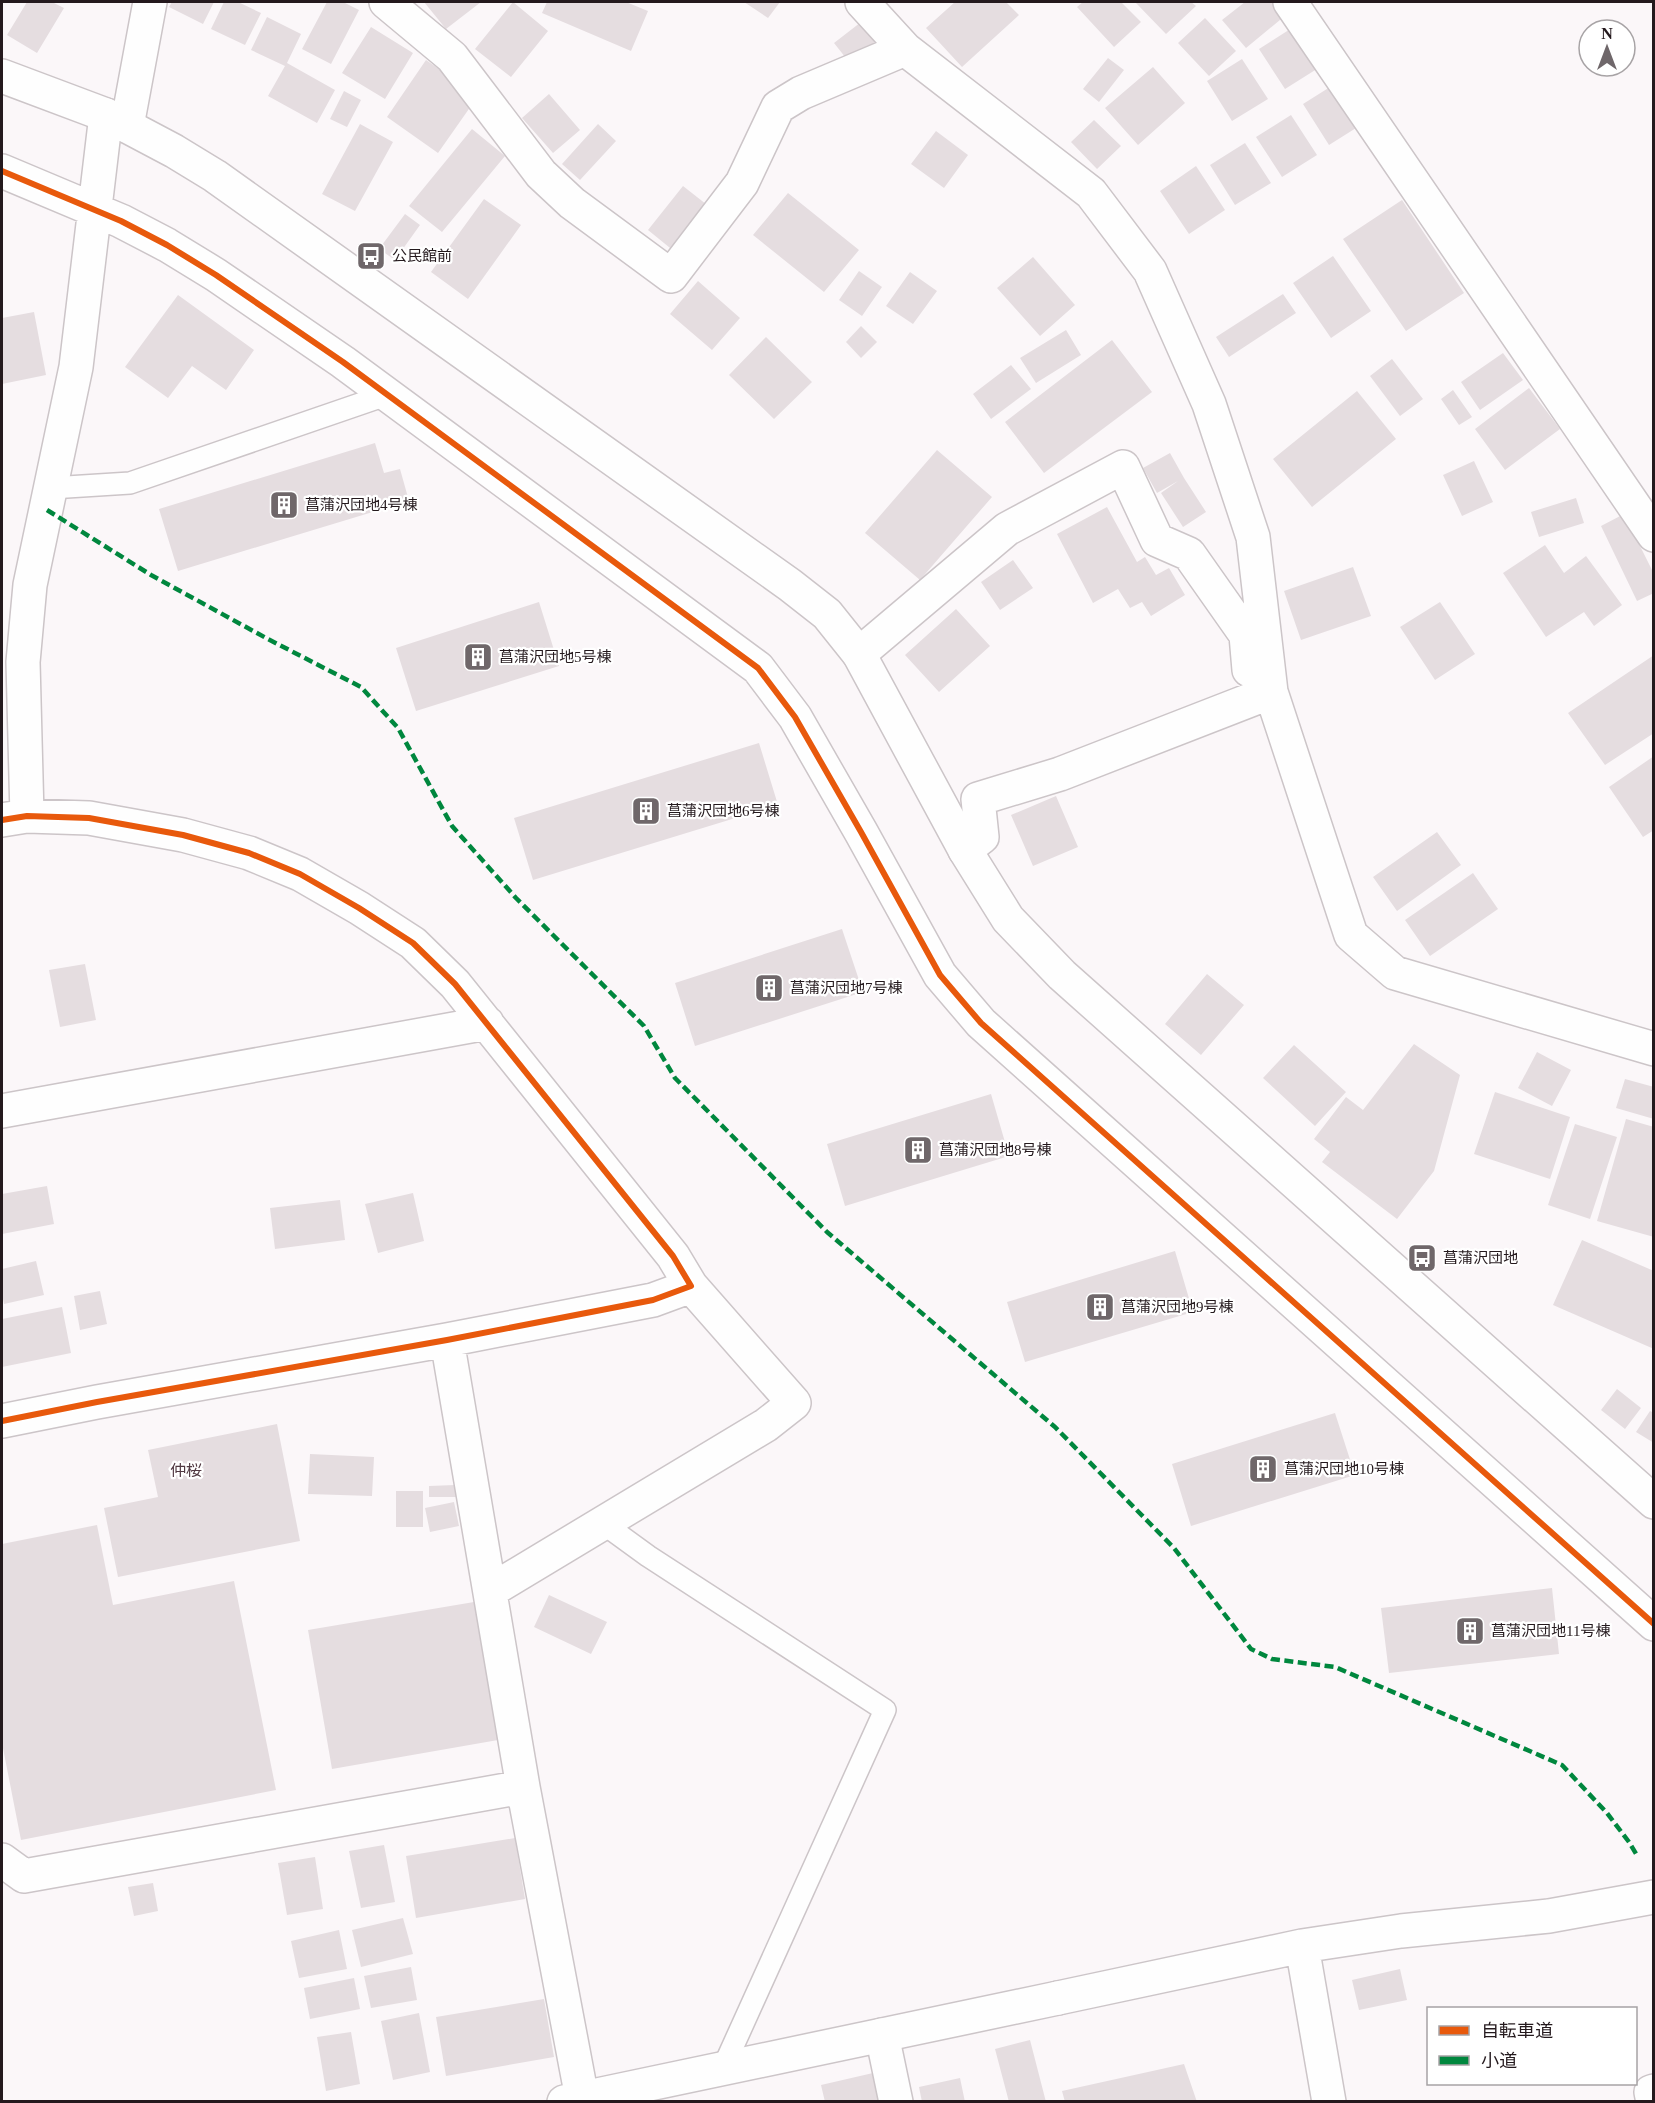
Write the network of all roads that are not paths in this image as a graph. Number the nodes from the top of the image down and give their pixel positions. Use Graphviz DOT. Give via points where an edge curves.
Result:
graph roads {
  1 [pos="150,2"];
  2 [pos="386,2"];
  3 [pos="861,2"];
  4 [pos="1290,2"];
  5 [pos="905,49"];
  6 [pos="2,76"];
  7 [pos="117,120"];
  8 [pos="2,171"];
  9 [pos="95,208"];
  10 [pos="386,395"];
  11 [pos="51,488"];
  12 [pos="1653,535"];
  13 [pos="859,654"];
  14 [pos="1262,696"];
  15 [pos="14,818"];
  16 [pos="965,850"];
  17 [pos="487,1023"];
  18 [pos="1653,1049"];
  19 [pos="2,1111"];
  20 [pos="691,1286"];
  21 [pos="447,1340"];
  22 [pos="2,1421"];
  23 [pos="1653,1502"];
  24 [pos="604,1524"];
  25 [pos="490,1591"];
  26 [pos="1653,1624"];
  27 [pos="523,1787"];
  28 [pos="2,1860"];
  29 [pos="1653,1897"];
  30 [pos="1302,1946"];
  31 [pos="882,2035"];
  32 [pos="723,2068"];
  33 [pos="1653,2091"];
  34 [pos="573,2100"];
  35 [pos="896,2102"];
  36 [pos="1329,2102"];
  37 [pos="1653,2102"];
  1 -- 7 [label="street"];
  2 -- 5 [label="street" via="452,57 541,174 572,203 671,276 742,183 778,107 801,93"];
  3 -- 5 [label="street"];
  4 -- 12 [label="street"];
  5 -- 14 [label="street" via="1091,192 1150,271 1209,404 1253,537"];
  6 -- 7 [label="street"];
  7 -- 9 [label="street"];
  7 -- 13 [label="street" via="258,205 790,585 827,614"];
  8 -- 9 [label="street"];
  9 -- 10 [label="street" via="216,275"];
  9 -- 11 [label="street" via="76,367"];
  10 -- 11 [label="lane" via="130,483"];
  10 -- 26 [label="street" via="758,668 795,717 940,975 981,1023"];
  11 -- 15 [label="street" via="30,585"];
  13 -- 14 [label="street" via="1007,529 1124,467 1157,540 1189,554 1245,635"];
  13 -- 16 [label="street"];
  14 -- 16 [label="street" via="1060,774 978,799 982,837"];
  14 -- 18 [label="street" via="1352,935 1395,974"];
  15 -- 17 [label="street" via="89,818 183,835 249,853 300,874 413,943"];
  16 -- 23 [label="street" via="1008,919 1062,975"];
  17 -- 19 [label="street"];
  17 -- 20 [label="street" via="673,1256"];
  20 -- 21 [label="street" via="653,1300"];
  20 -- 24 [label="street" via="794,1403 766,1425"];
  21 -- 22 [label="street"];
  21 -- 25 [label="street"];
  24 -- 25 [label="street"];
  24 -- 32 [label="lane" via="885,1710"];
  25 -- 27 [label="street"];
  27 -- 28 [label="street" via="24,1876"];
  27 -- 34 [label="street"];
  29 -- 30 [label="street" via="1549,1916"];
  30 -- 31 [label="street"];
  30 -- 36 [label="street"];
  31 -- 32 [label="street"];
  31 -- 35 [label="street"];
  32 -- 34 [label="street"];
  33 -- 37 [label="street"];
}
